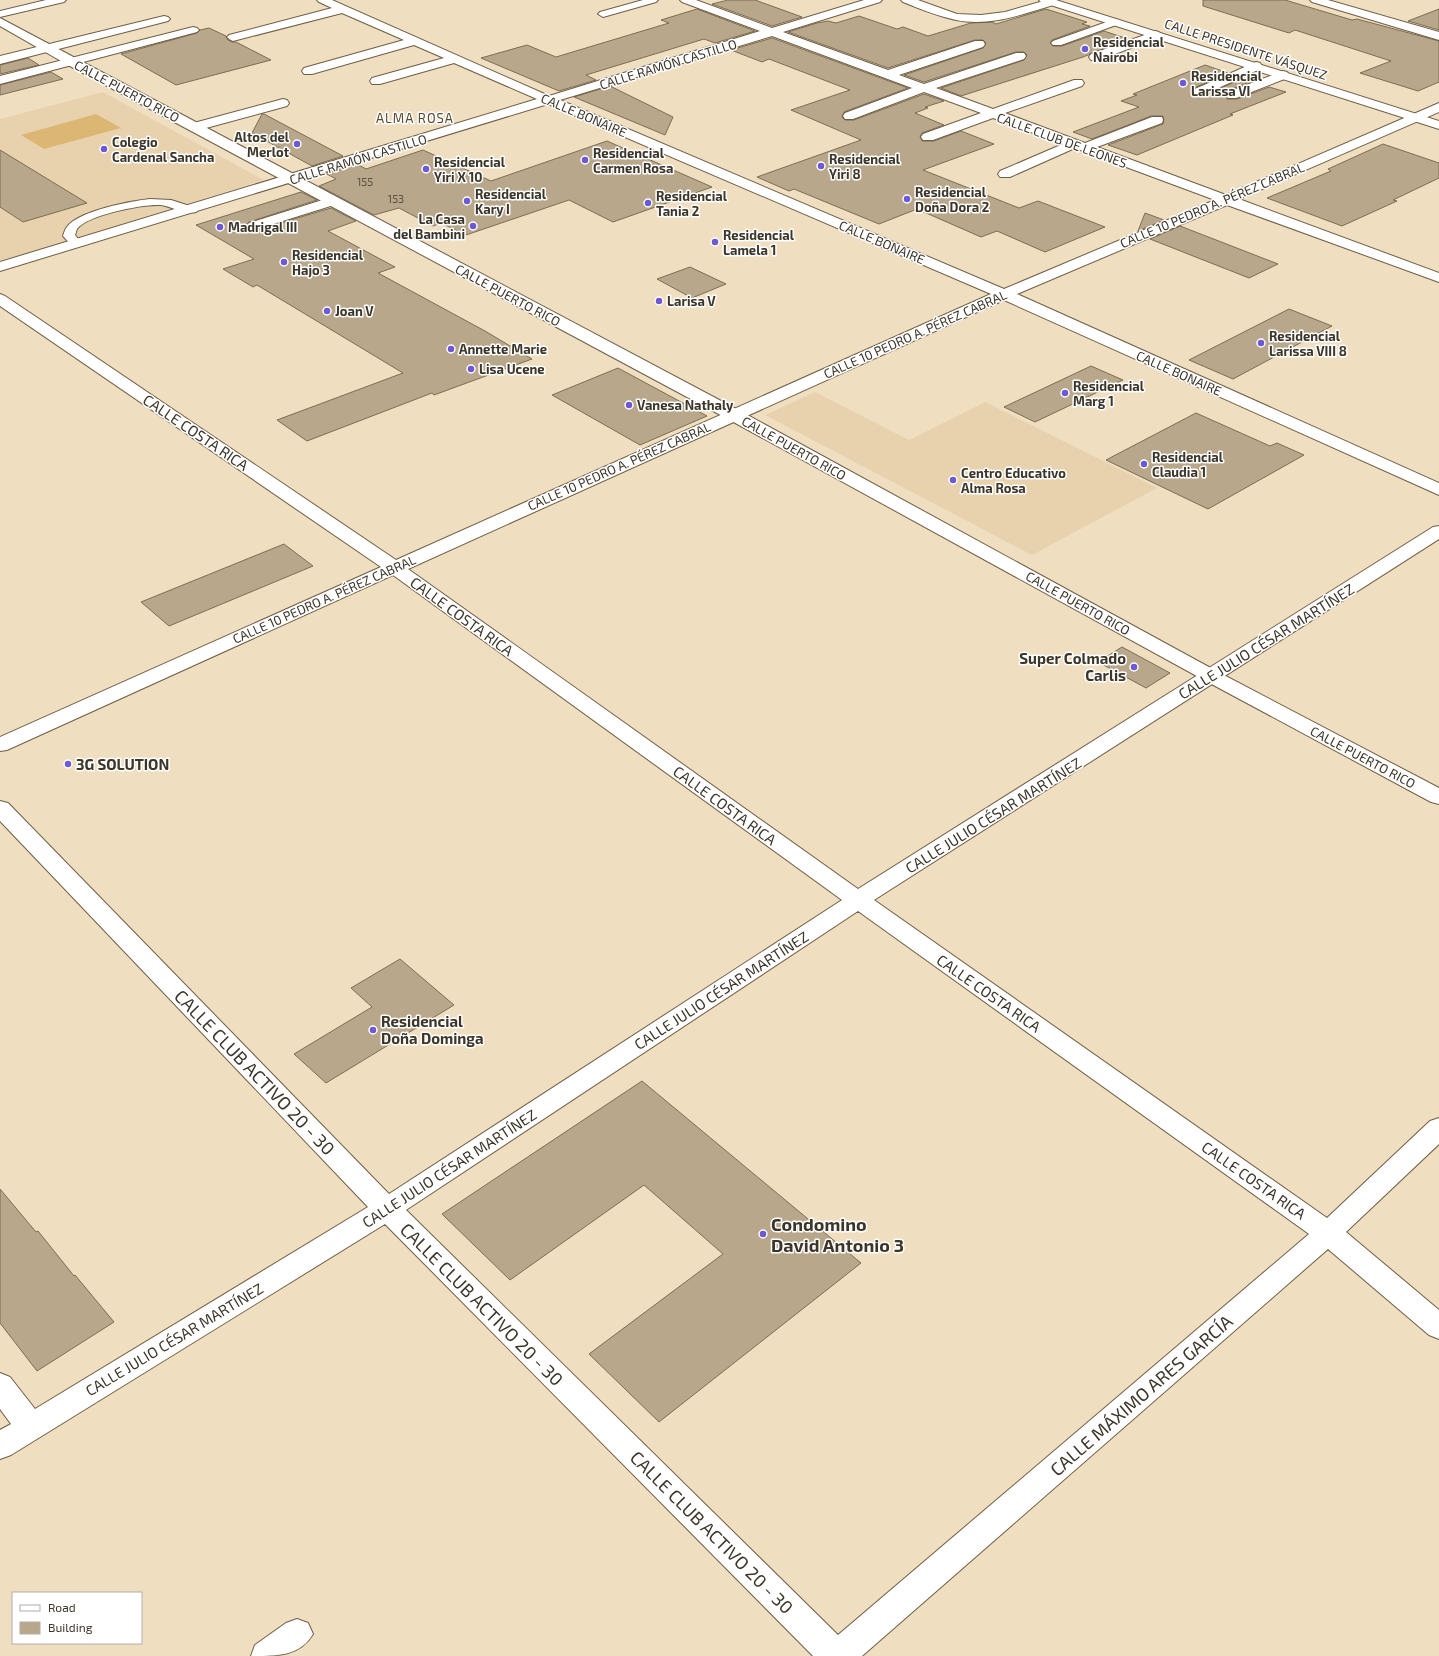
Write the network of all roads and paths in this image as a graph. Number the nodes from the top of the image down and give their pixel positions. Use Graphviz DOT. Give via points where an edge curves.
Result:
graph roads {
  1 [pos="60,0"];
  2 [pos="323,0"];
  3 [pos="653,0"];
  4 [pos="686,0"];
  5 [pos="876,0"];
  6 [pos="907,0"];
  7 [pos="1316,0"];
  8 [pos="1048,1"];
  9 [pos="343,9"];
  10 [pos="0,14"];
  11 [pos="603,14"];
  12 [pos="164,19"];
  13 [pos="0,21"];
  14 [pos="1115,22"];
  15 [pos="193,30"];
  16 [pos="772,32"];
  17 [pos="1156,35"];
  18 [pos="1439,36"];
  19 [pos="233,37"];
  20 [pos="414,41"];
  21 [pos="1057,43"];
  22 [pos="979,44"];
  23 [pos="49,47"];
  24 [pos="1020,56"];
  25 [pos="1095,57"];
  26 [pos="454,59"];
  27 [pos="0,60"];
  28 [pos="72,62"];
  29 [pos="1256,66"];
  30 [pos="308,71"];
  31 [pos="886,75"];
  32 [pos="1283,75"];
  33 [pos="0,80"];
  34 [pos="376,81"];
  35 [pos="1078,83"];
  36 [pos="923,88"];
  37 [pos="1199,92"];
  38 [pos="1232,96"];
  39 [pos="549,100"];
  40 [pos="283,103"];
  41 [pos="1439,107"];
  42 [pos="992,114"];
  43 [pos="850,116"];
  44 [pos="1416,117"];
  45 [pos="1156,120"];
  46 [pos="1439,124"];
  47 [pos="195,127"];
  48 [pos="928,138"];
  49 [pos="1079,146"];
  50 [pos="1006,174"];
  51 [pos="292,179"];
  52 [pos="1226,200"];
  53 [pos="332,201"];
  54 [pos="192,210"];
  55 [pos="254,226"];
  56 [pos="76,244"];
  57 [pos="0,267"];
  58 [pos="1439,278"];
  59 [pos="1004,294"];
  60 [pos="0,299"];
  61 [pos="734,415"];
  62 [pos="1439,490"];
  63 [pos="1439,531"];
  64 [pos="394,567"];
  65 [pos="1211,676"];
  66 [pos="0,745"];
  67 [pos="1439,797"];
  68 [pos="0,808"];
  69 [pos="858,900"];
  70 [pos="1439,1128"];
  71 [pos="387,1209"];
  72 [pos="1328,1233"];
  73 [pos="1439,1327"];
  74 [pos="0,1386"];
  75 [pos="31,1427"];
  76 [pos="0,1446"];
  77 [pos="297,1634"];
  78 [pos="267,1656"];
  79 [pos="837,1656"];
  1 -- 10 [label="street"];
  2 -- 9 [label="street, CALLE BONAIRE"];
  3 -- 11 [label="lane"];
  4 -- 16 [label="street, CALLE CLUB DE LEONES"];
  5 -- 16 [label="street, CALLE RAMÓN CASTILLO"];
  6 -- 8 [label="street" via="956,17 979,19 1003,17"];
  7 -- 18 [label="street"];
  8 -- 14 [label="street, CALLE PRESIDENTE VÁSQUEZ"];
  9 -- 19 [label="street"];
  9 -- 20 [label="street, CALLE BONAIRE"];
  12 -- 23 [label="street"];
  13 -- 23 [label="street, CALLE PUERTO RICO"];
  14 -- 17 [label="street, CALLE PRESIDENTE VÁSQUEZ"];
  14 -- 21 [label="street"];
  15 -- 28 [label="street"];
  16 -- 31 [label="street, CALLE CLUB DE LEONES"];
  16 -- 39 [label="street, CALLE RAMÓN CASTILLO"];
  17 -- 25 [label="street"];
  17 -- 29 [label="street, CALLE PRESIDENTE VÁSQUEZ"];
  20 -- 26 [label="street, CALLE BONAIRE"];
  20 -- 30 [label="street"];
  22 -- 31 [label="street"];
  23 -- 27 [label="street"];
  23 -- 28 [label="street, CALLE PUERTO RICO"];
  24 -- 36 [label="street"];
  26 -- 34 [label="street"];
  26 -- 39 [label="street, CALLE BONAIRE"];
  28 -- 33 [label="street"];
  28 -- 47 [label="street, CALLE PUERTO RICO"];
  29 -- 32 [label="street, CALLE PRESIDENTE VÁSQUEZ"];
  29 -- 37 [label="street"];
  31 -- 36 [label="street, CALLE CLUB DE LEONES"];
  32 -- 38 [label="street"];
  32 -- 44 [label="street, CALLE PRESIDENTE VÁSQUEZ"];
  35 -- 42 [label="street"];
  36 -- 42 [label="street, CALLE CLUB DE LEONES"];
  36 -- 43 [label="street"];
  39 -- 51 [label="street, CALLE RAMÓN CASTILLO"];
  39 -- 59 [label="street, CALLE BONAIRE"];
  40 -- 47 [label="street"];
  41 -- 44 [label="street, CALLE 10 PEDRO A. PÉREZ CABRAL"];
  42 -- 48 [label="street"];
  42 -- 49 [label="street, CALLE CLUB DE LEONES"];
  44 -- 46 [label="street, CALLE PRESIDENTE VÁSQUEZ"];
  44 -- 52 [label="street, CALLE 10 PEDRO A. PÉREZ CABRAL"];
  45 -- 49 [label="street"];
  47 -- 51 [label="street, CALLE PUERTO RICO"];
  49 -- 50 [label="street"];
  49 -- 52 [label="street, CALLE CLUB DE LEONES"];
  51 -- 53 [label="street, CALLE PUERTO RICO"];
  51 -- 54 [label="street, CALLE RAMÓN CASTILLO"];
  52 -- 58 [label="street, CALLE CLUB DE LEONES"];
  52 -- 59 [label="street, CALLE 10 PEDRO A. PÉREZ CABRAL"];
  53 -- 55 [label="street"];
  53 -- 61 [label="street, CALLE PUERTO RICO"];
  54 -- 56 [label="street, CALLE RAMÓN CASTILLO"];
  54 -- 56 [label="lane" via="166,202 149,202 100,212 82,220 72,229 70,236"];
  56 -- 57 [label="street, CALLE RAMÓN CASTILLO"];
  59 -- 61 [label="street, CALLE 10 PEDRO A. PÉREZ CABRAL"];
  59 -- 62 [label="street, CALLE BONAIRE"];
  60 -- 64 [label="street, CALLE COSTA RICA"];
  61 -- 64 [label="street, CALLE 10 PEDRO A. PÉREZ CABRAL"];
  61 -- 65 [label="street, CALLE PUERTO RICO"];
  63 -- 65 [label="street, CALLE JULIO CÉSAR MARTÍNEZ"];
  64 -- 66 [label="street, CALLE 10 PEDRO A. PÉREZ CABRAL"];
  64 -- 69 [label="street, CALLE COSTA RICA"];
  65 -- 67 [label="street, CALLE PUERTO RICO"];
  65 -- 69 [label="street, CALLE JULIO CÉSAR MARTÍNEZ"];
  68 -- 71 [label="street, CALLE CLUB ACTIVO 20 - 30"];
  69 -- 71 [label="street, CALLE JULIO CÉSAR MARTÍNEZ"];
  69 -- 72 [label="street, CALLE COSTA RICA"];
  70 -- 72 [label="street, CALLE MÁXIMO ARES GARCÍA"];
  71 -- 75 [label="street, CALLE JULIO CÉSAR MARTÍNEZ"];
  71 -- 79 [label="street, CALLE CLUB ACTIVO 20 - 30"];
  72 -- 73 [label="street, CALLE COSTA RICA"];
  72 -- 79 [label="street, CALLE MÁXIMO ARES GARCÍA"];
  74 -- 75 [label="street"];
  75 -- 76 [label="street, CALLE JULIO CÉSAR MARTÍNEZ"];
  77 -- 78 [label="street"];
}
